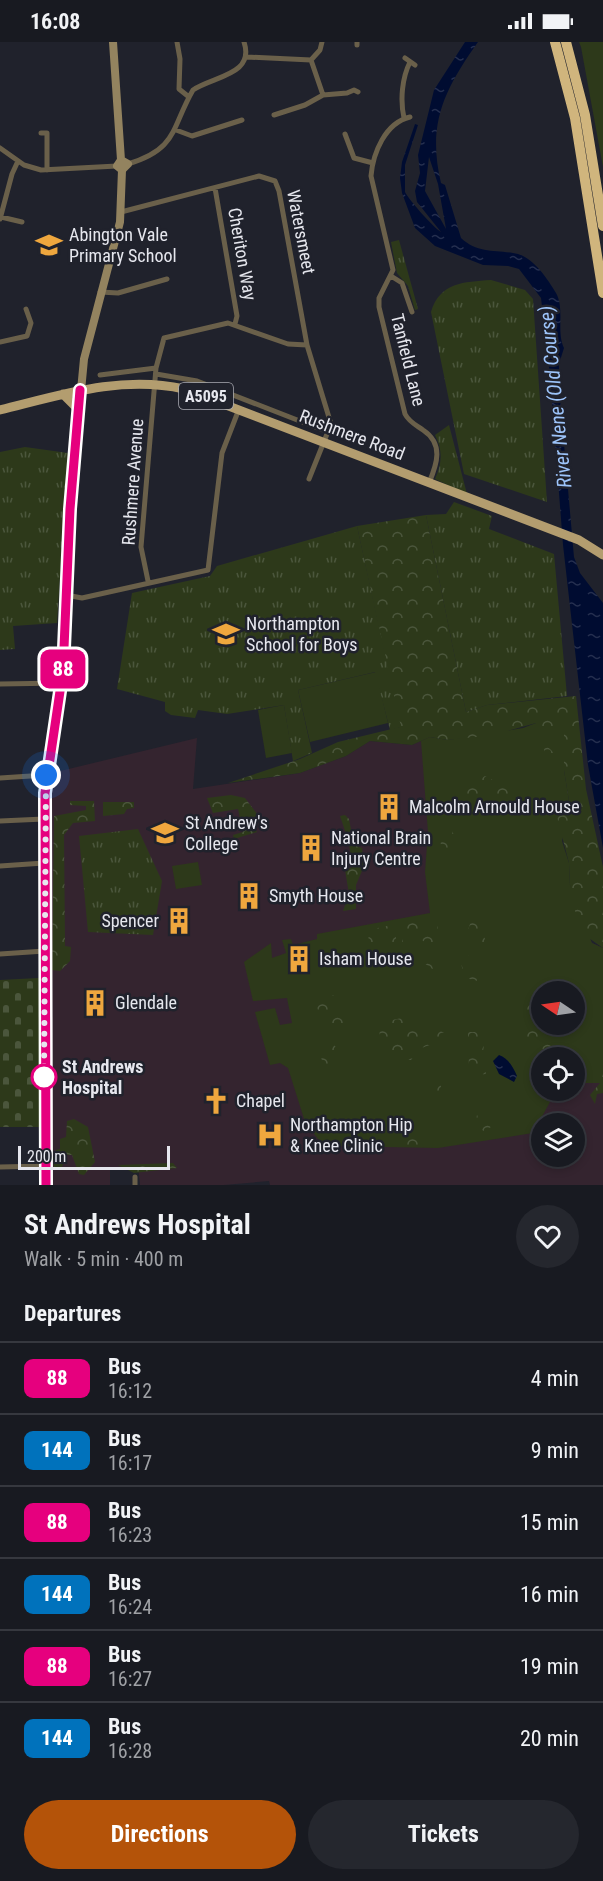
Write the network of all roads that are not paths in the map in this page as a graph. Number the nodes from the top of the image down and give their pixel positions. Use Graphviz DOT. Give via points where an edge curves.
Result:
graph roads {
  1 [pos="113,42"];
  2 [pos="177,42"];
  3 [pos="244,42"];
  4 [pos="322,42"];
  5 [pos="555,42"];
  6 [pos="566,42"];
  7 [pos="247,57"];
  8 [pos="405,58"];
  9 [pos="312,60"];
  10 [pos="358,92"];
  11 [pos="323,95"];
  12 [pos="189,97"];
  13 [pos="233,115"];
  14 [pos="274,115"];
  15 [pos="176,129"];
  16 [pos="47,133"];
  17 [pos="345,134"];
  18 [pos="356,138"];
  19 [pos="349,140"];
  20 [pos="0,148"];
  21 [pos="18,161"];
  22 [pos="373,163"];
  23 [pos="122,165"];
  24 [pos="47,170"];
  25 [pos="215,188"];
  26 [pos="121,212"];
  27 [pos="0,218"];
  28 [pos="22,222"];
  29 [pos="603,226"];
  30 [pos="391,276"];
  31 [pos="167,279"];
  32 [pos="100,292"];
  33 [pos="603,293"];
  34 [pos="26,309"];
  35 [pos="412,312"];
  36 [pos="235,324"];
  37 [pos="0,342"];
  38 [pos="306,345"];
  39 [pos="156,371"];
  40 [pos="100,375"];
  41 [pos="155,384"];
  42 [pos="80,390"];
  43 [pos="63,394"];
  44 [pos="78,409"];
  45 [pos="239,409"];
  46 [pos="0,410"];
  47 [pos="328,432"];
  48 [pos="325,443"];
  49 [pos="309,479"];
  50 [pos="429,483"];
  51 [pos="603,555"];
  52 [pos="148,581"];
  53 [pos="66,596"];
  54 [pos="62,683"];
  55 [pos="0,684"];
  56 [pos="46,775"];
  57 [pos="0,778"];
  58 [pos="44,819"];
  59 [pos="0,821"];
  60 [pos="44,863"];
  61 [pos="0,866"];
  62 [pos="45,951"];
  63 [pos="0,954"];
  64 [pos="45,1166"];
  65 [pos="0,1167"];
  66 [pos="135,1177"];
  67 [pos="46,1185"];
  68 [pos="135,1185"];
  1 -- 23 [label="street"];
  2 -- 12 [label="street" via="179,89"];
  3 -- 7 [label="street"];
  4 -- 9 [label="street"];
  5 -- 33 [label="highway" via="575,118"];
  6 -- 29 [label="highway" via="585,115"];
  7 -- 9 [label="street"];
  7 -- 12 [label="street" via="240,69 205,82"];
  8 -- 22 [label="street" via="413,64 406,71 401,103 407,117 381,141"];
  9 -- 11 [label="street"];
  10 -- 11 [label="street"];
  11 -- 14 [label="street"];
  12 -- 15 [label="street"];
  13 -- 15 [label="street" via="239,121 192,136"];
  15 -- 23 [label="street" via="160,149"];
  16 -- 24 [label="street"];
  17 -- 19 [label="street"];
  18 -- 19 [label="street"];
  19 -- 22 [label="street" via="354,158"];
  20 -- 21 [label="street"];
  21 -- 24 [label="street"];
  21 -- 27 [label="street"];
  22 -- 30 [label="street" via="372,186 392,263"];
  23 -- 24 [label="street"];
  23 -- 26 [label="street"];
  25 -- 26 [label="street, Watersmeet"];
  25 -- 36 [label="street, Cheriton Way" via="237,316"];
  25 -- 38 [label="street, Watersmeet" via="265,176 278,186"];
  26 -- 32 [label="street"];
  27 -- 28 [label="street"];
  30 -- 35 [label="street" via="402,283"];
  30 -- 50 [label="street, Tanfield Lane" via="379,298 379,307 405,414 435,444 437,461"];
  31 -- 32 [label="street" via="118,293"];
  32 -- 42 [label="street"];
  34 -- 37 [label="street" via="31,323 27,336"];
  36 -- 38 [label="street" via="288,344"];
  36 -- 39 [label="street, Rushmere Avenue" via="224,323 164,338"];
  38 -- 47 [label="street, Watersmeet" via="330,420"];
  39 -- 40 [label="street, Rushmere Road"];
  39 -- 41 [label="street, Rushmere Avenue"];
  39 -- 47 [label="street, Rushmere Road" via="197,381"];
  41 -- 42 [label="main road, Rushmere Road / A5095"];
  41 -- 45 [label="main road, Rushmere Road / A5095" via="196,392"];
  41 -- 52 [label="street, Rushmere Avenue" via="141,547"];
  42 -- 43 [label="main road, A5095"];
  42 -- 44 [label="street"];
  43 -- 44 [label="main road"];
  43 -- 46 [label="main road, A5095"];
  44 -- 53 [label="street"];
  45 -- 48 [label="main road, Rushmere Road / A5095"];
  45 -- 52 [label="street" via="222,453 210,567 205,572"];
  47 -- 48 [label="street, Watersmeet"];
  48 -- 49 [label="street, Watersmeet"];
  48 -- 50 [label="main road, Rushmere Road / A5095"];
  50 -- 51 [label="main road, Rushmere Road / A5095" via="575,539"];
  52 -- 53 [label="street" via="82,598"];
  53 -- 54 [label="street"];
  54 -- 55 [label="street"];
  54 -- 56 [label="street"];
  56 -- 57 [label="street"];
  56 -- 58 [label="street"];
  58 -- 59 [label="street"];
  58 -- 60 [label="street"];
  60 -- 61 [label="street"];
  60 -- 62 [label="street"];
  62 -- 63 [label="street"];
  62 -- 64 [label="street"];
  64 -- 65 [label="street"];
  64 -- 67 [label="street"];
  66 -- 68 [label="street"];
}
